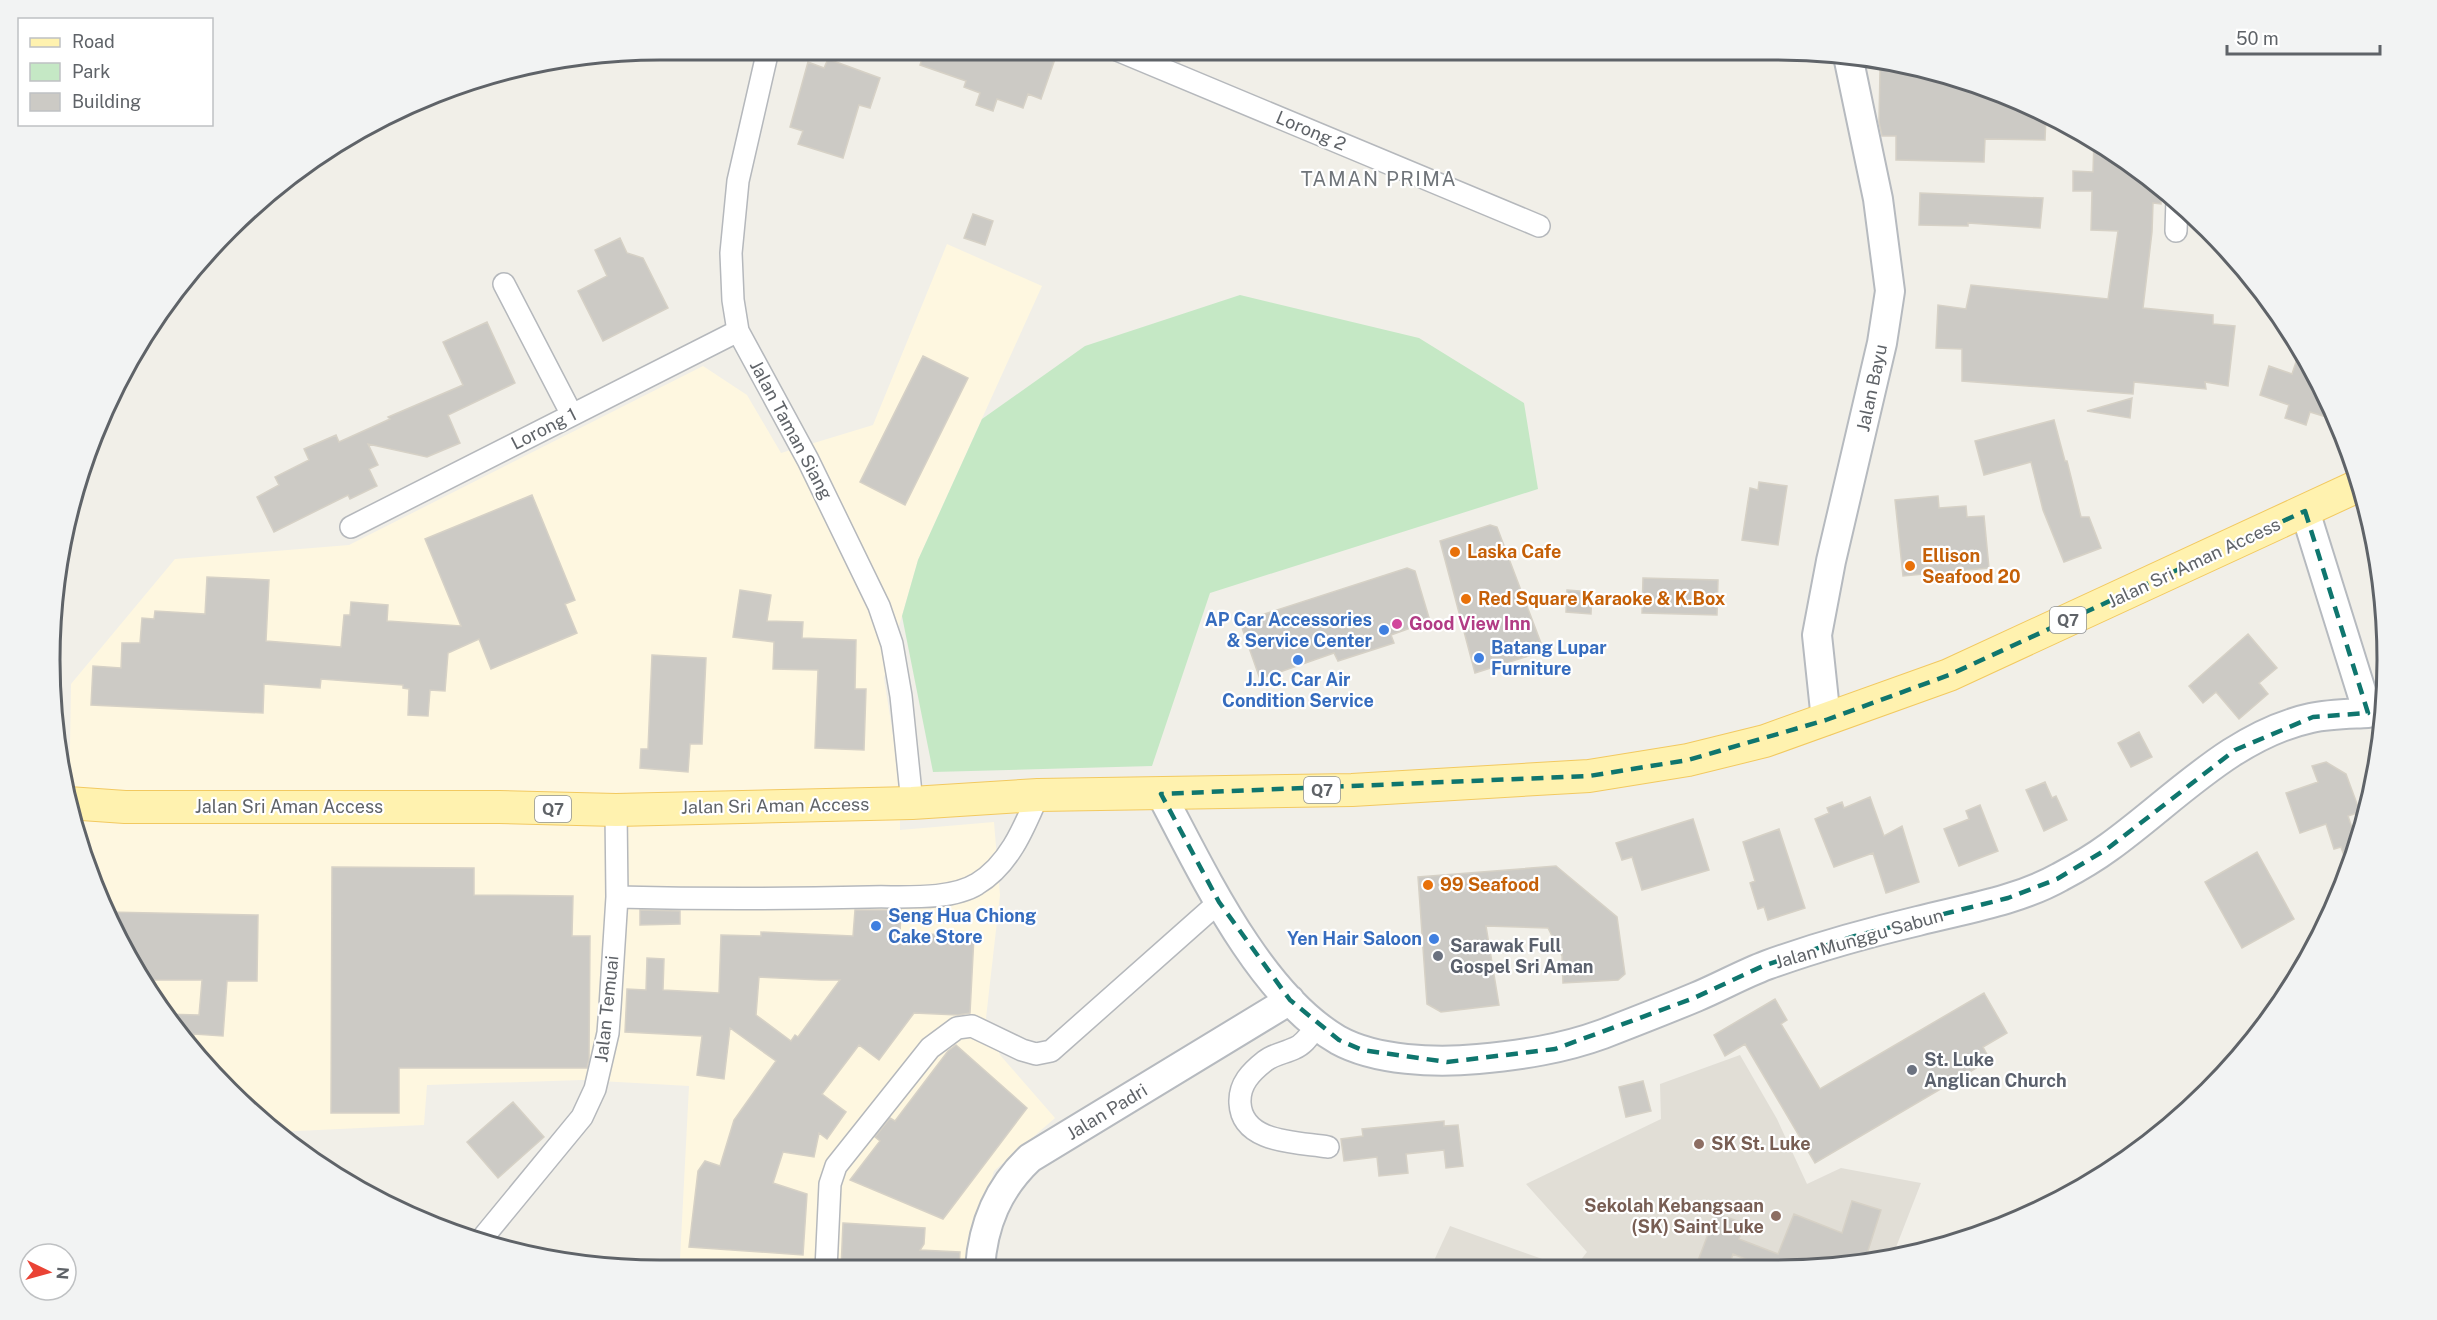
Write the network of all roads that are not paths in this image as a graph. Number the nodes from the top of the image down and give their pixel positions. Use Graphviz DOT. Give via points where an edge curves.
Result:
graph roads {
  1 [pos="766,60"];
  2 [pos="1141,60"];
  3 [pos="1854,65"];
  4 [pos="2177,212"];
  5 [pos="1539,226"];
  6 [pos="2176,231"];
  7 [pos="504,284"];
  8 [pos="738,331"];
  9 [pos="572,415"];
  10 [pos="2352,489"];
  11 [pos="2305,511"];
  12 [pos="351,527"];
  13 [pos="2375,711"];
  14 [pos="2374,715"];
  15 [pos="1827,720"];
  16 [pos="1161,794"];
  17 [pos="1038,795"];
  18 [pos="912,803"];
  19 [pos="78,804"];
  20 [pos="616,810"];
  21 [pos="617,897"];
  22 [pos="1219,902"];
  23 [pos="1290,1000"];
  24 [pos="1318,1025"];
  25 [pos="1328,1147"];
  26 [pos="486,1234"];
  27 [pos="826,1260"];
  28 [pos="980,1260"];
  1 -- 8 [label="street, Jalan Taman Siang" via="738,181 731,253"];
  2 -- 5 [label="street, Lorong 2"];
  3 -- 15 [label="street, Jalan Bayu" via="1890,291 1817,635"];
  4 -- 6 [label="street"];
  7 -- 9 [label="street"];
  8 -- 9 [label="street, Lorong 1"];
  8 -- 18 [label="street, Jalan Taman Siang" via="808,460 879,606 892,644 901,696"];
  9 -- 12 [label="street, Lorong 1"];
  10 -- 11 [label="main road, Jalan Sri Aman Access / Q7"];
  11 -- 13 [label="street, Jalan Munggu Sabun"];
  11 -- 15 [label="main road, Jalan Sri Aman Access / Q7" via="1949,675"];
  14 -- 24 [label="street, Jalan Munggu Sabun" via="2313,717 2279,728 2235,750 2107,849 2057,879 2008,898 1855,936 1763,966 1694,998 1555,1049 1447,1062 1406,1058 1362,1050"];
  15 -- 16 [label="main road, Jalan Sri Aman Access / Q7" via="1765,741 1688,760 1589,776 1352,790"];
  16 -- 17 [label="main road, Jalan Sri Aman Access / Q7"];
  16 -- 22 [label="street, Jalan Munggu Sabun"];
  17 -- 18 [label="main road, Jalan Sri Aman Access / Q7"];
  17 -- 21 [label="street" via="1016,846 978,884 958,892 748,900"];
  18 -- 20 [label="main road, Jalan Sri Aman Access / Q7"];
  19 -- 20 [label="main road, Jalan Sri Aman Access / Q7"];
  20 -- 21 [label="street, Jalan Temuai"];
  21 -- 26 [label="street, Jalan Temuai" via="608,1033 595,1089 582,1116"];
  22 -- 23 [label="street, Jalan Munggu Sabun" via="1273,982"];
  22 -- 27 [label="street" via="1051,1052 1036,1054 1022,1050 972,1026 957,1028 930,1048 836,1166 830,1184"];
  23 -- 24 [label="street, Jalan Munggu Sabun"];
  23 -- 28 [label="street, Jalan Padri" via="1030,1158 1014,1173 993,1207"];
  24 -- 25 [label="street" via="1297,1048 1269,1059 1253,1071 1243,1086 1240,1105 1248,1124 1260,1133"];
}
